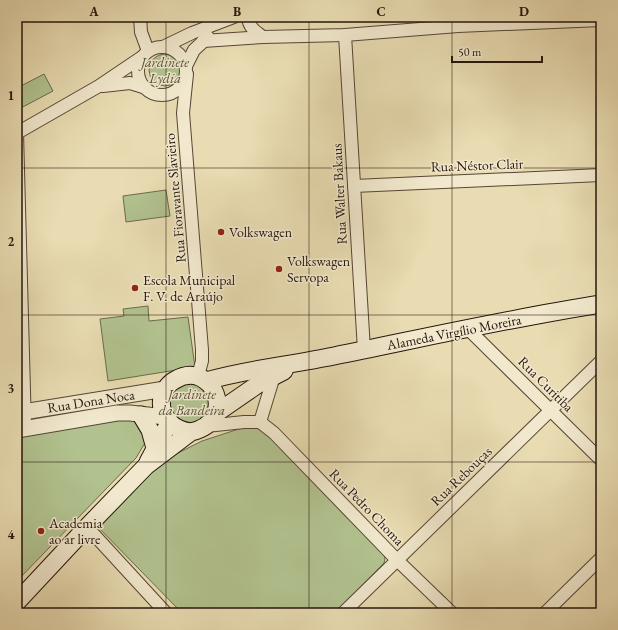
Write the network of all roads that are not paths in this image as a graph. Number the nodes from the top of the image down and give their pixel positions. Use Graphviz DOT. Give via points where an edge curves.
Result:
graph roads {
  1 [pos="140,17"];
  2 [pos="248,17"];
  3 [pos="232,18"];
  4 [pos="601,20"];
  5 [pos="458,21"];
  6 [pos="345,35"];
  7 [pos="264,37"];
  8 [pos="203,41"];
  9 [pos="163,46"];
  10 [pos="145,54"];
  11 [pos="187,70"];
  12 [pos="100,86"];
  13 [pos="143,87"];
  14 [pos="161,95"];
  15 [pos="184,113"];
  16 [pos="17,133"];
  17 [pos="601,175"];
  18 [pos="354,186"];
  19 [pos="601,304"];
  20 [pos="468,329"];
  21 [pos="364,350"];
  22 [pos="601,361"];
  23 [pos="307,362"];
  24 [pos="274,376"];
  25 [pos="202,378"];
  26 [pos="165,389"];
  27 [pos="551,409"];
  28 [pos="20,412"];
  29 [pos="141,415"];
  30 [pos="167,420"];
  31 [pos="260,422"];
  32 [pos="204,424"];
  33 [pos="21,429"];
  34 [pos="155,448"];
  35 [pos="601,460"];
  36 [pos="146,466"];
  37 [pos="87,527"];
  38 [pos="601,558"];
  39 [pos="397,560"];
  40 [pos="17,602"];
  41 [pos="162,612"];
  42 [pos="343,613"];
  43 [pos="452,613"];
  44 [pos="545,613"];
  1 -- 10 [label="street"];
  2 -- 7 [label="street" via="252,28"];
  3 -- 8 [label="street"];
  3 -- 9 [label="street"];
  4 -- 5 [label="street"];
  5 -- 6 [label="street"];
  6 -- 7 [label="street"];
  6 -- 18 [label="street, Rua Walter Bakaus"];
  7 -- 8 [label="street"];
  8 -- 11 [label="street" via="194,50"];
  9 -- 10 [label="street"];
  9 -- 11 [label="street" via="178,52 184,58"];
  10 -- 12 [label="street"];
  10 -- 13 [label="street" via="138,64 137,72"];
  11 -- 14 [label="street" via="180,89"];
  11 -- 15 [label="street, Rua Fioravante Slavieiro"];
  12 -- 13 [label="street" via="130,83"];
  12 -- 16 [label="street"];
  13 -- 14 [label="street" via="149,92"];
  14 -- 15 [label="street, Rua Fioravante Slavieiro" via="172,101"];
  15 -- 25 [label="street, Rua Fioravante Slavieiro"];
  16 -- 28 [label="street"];
  17 -- 18 [label="street, Rua Néstor Clair"];
  18 -- 21 [label="street, Rua Walter Bakaus"];
  19 -- 20 [label="main road, Alameda Virgílio Moreira"];
  20 -- 21 [label="main road, Alameda Virgílio Moreira"];
  20 -- 27 [label="street, Rua Curitiba"];
  21 -- 23 [label="main road, Alameda Virgílio Moreira"];
  22 -- 27 [label="street, Rua Rebouças"];
  23 -- 24 [label="main road, Alameda Virgílio Moreira"];
  23 -- 25 [label="main road, Alameda Virgílio Moreira"];
  24 -- 31 [label="street"];
  24 -- 32 [label="main road, Alameda Virgílio Moreira" via="257,385"];
  25 -- 26 [label="main road" via="188,375 179,377"];
  25 -- 32 [label="main road" via="213,387 218,405"];
  26 -- 28 [label="street, Rua Dona Noca"];
  26 -- 30 [label="main road" via="162,408"];
  27 -- 35 [label="street, Rua Curitiba"];
  27 -- 39 [label="street, Rua Rebouças"];
  28 -- 33 [label="street"];
  29 -- 30 [label="street, Rua Dona Noca"];
  29 -- 33 [label="street, Rua Dona Noca" via="117,413"];
  29 -- 34 [label="main road" via="150,430"];
  30 -- 32 [label="main road" via="183,431"];
  30 -- 34 [label="main road"];
  31 -- 32 [label="street"];
  31 -- 39 [label="street, Rua Pedro Choma" via="274,433"];
  32 -- 36 [label="main road, Alameda Virgílio Moreira"];
  34 -- 36 [label="main road"];
  36 -- 37 [label="main road"];
  37 -- 40 [label="main road"];
  37 -- 41 [label="street"];
  38 -- 44 [label="street"];
  39 -- 42 [label="street, Rua Rebouças"];
  39 -- 43 [label="street, Rua Pedro Choma"];
}
